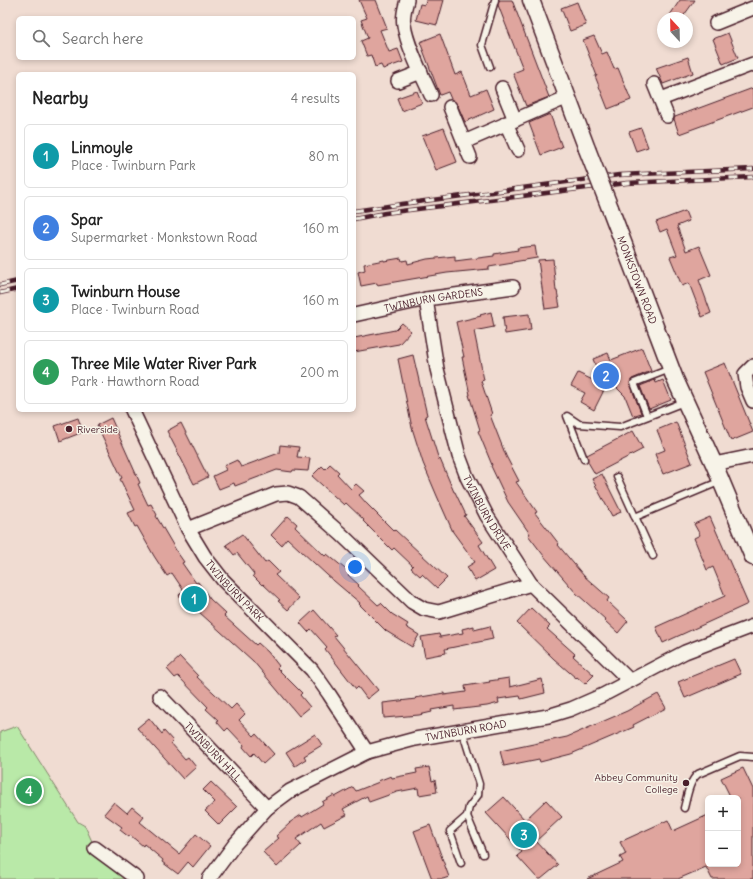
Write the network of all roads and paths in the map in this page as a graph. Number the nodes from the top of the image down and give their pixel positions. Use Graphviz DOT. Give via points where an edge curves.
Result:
graph roads {
  1 [pos="407,0"];
  2 [pos="495,0"];
  3 [pos="531,0"];
  4 [pos="753,8"];
  5 [pos="716,23"];
  6 [pos="753,64"];
  7 [pos="490,67"];
  8 [pos="421,72"];
  9 [pos="398,81"];
  10 [pos="654,84"];
  11 [pos="502,88"];
  12 [pos="431,96"];
  13 [pos="568,97"];
  14 [pos="661,99"];
  15 [pos="450,107"];
  16 [pos="667,116"];
  17 [pos="510,122"];
  18 [pos="464,142"];
  19 [pos="518,150"];
  20 [pos="470,157"];
  21 [pos="513,287"];
  22 [pos="426,299"];
  23 [pos="356,315"];
  24 [pos="753,366"];
  25 [pos="671,368"];
  26 [pos="685,401"];
  27 [pos="753,401"];
  28 [pos="133,412"];
  29 [pos="647,416"];
  30 [pos="753,456"];
  31 [pos="584,459"];
  32 [pos="714,464"];
  33 [pos="617,477"];
  34 [pos="721,481"];
  35 [pos="635,516"];
  36 [pos="188,529"];
  37 [pos="653,556"];
  38 [pos="753,557"];
  39 [pos="531,584"];
  40 [pos="753,626"];
  41 [pos="630,681"];
  42 [pos="160,696"];
  43 [pos="462,730"];
  44 [pos="367,752"];
  45 [pos="753,757"];
  46 [pos="266,808"];
  47 [pos="684,808"];
  48 [pos="467,816"];
  49 [pos="95,848"];
  50 [pos="483,854"];
  51 [pos="461,863"];
  52 [pos="137,879"];
  53 [pos="209,879"];
  1 -- 8 [label="street" via="404,11 406,35"];
  2 -- 7 [label="lane" via="482,45"];
  3 -- 13 [label="street, MONKSTOWN ROAD"];
  4 -- 5 [label="street"];
  6 -- 14 [label="street"];
  8 -- 9 [label="street"];
  8 -- 12 [label="street"];
  10 -- 14 [label="street"];
  11 -- 17 [label="street"];
  13 -- 17 [label="street"];
  13 -- 25 [label="street, MONKSTOWN ROAD, bridge"];
  14 -- 16 [label="street"];
  15 -- 18 [label="street"];
  17 -- 18 [label="street"];
  17 -- 19 [label="street"];
  18 -- 20 [label="street"];
  21 -- 22 [label="street, TWINBURN GARDENS"];
  22 -- 23 [label="street, TWINBURN GARDENS"];
  22 -- 39 [label="street, TWINBURN DRIVE" via="437,369 459,456 487,516"];
  24 -- 27 [label="street" via="745,374"];
  25 -- 26 [label="street, MONKSTOWN ROAD"];
  25 -- 29 [label="lane" via="634,383"];
  26 -- 29 [label="lane"];
  26 -- 32 [label="street, MONKSTOWN ROAD"];
  28 -- 36 [label="street, TWINBURN PARK"];
  29 -- 31 [label="lane" via="620,427 579,424 567,416"];
  30 -- 32 [label="street"];
  32 -- 34 [label="street, MONKSTOWN ROAD"];
  33 -- 35 [label="lane"];
  34 -- 35 [label="lane"];
  34 -- 38 [label="street, MONKSTOWN ROAD"];
  35 -- 37 [label="lane"];
  36 -- 39 [label="street" via="276,494 288,493 299,497 412,602 424,609 439,612"];
  36 -- 44 [label="street, TWINBURN PARK" via="223,580 312,670"];
  39 -- 41 [label="street, TWINBURN DRIVE"];
  40 -- 41 [label="street, TWINBURN ROAD" via="684,652"];
  41 -- 43 [label="street, TWINBURN ROAD" via="571,709 554,714"];
  42 -- 46 [label="street, TWINBURN HILL"];
  43 -- 44 [label="street, TWINBURN ROAD"];
  43 -- 48 [label="lane" via="479,784 478,795 469,807"];
  44 -- 46 [label="street, TWINBURN ROAD" via="290,791"];
  45 -- 47 [label="lane" via="740,756 698,774 694,777"];
  46 -- 53 [label="street, TWINBURN ROAD"];
  48 -- 50 [label="lane"];
  48 -- 51 [label="lane" via="450,831"];
  49 -- 52 [label="street"];
}
